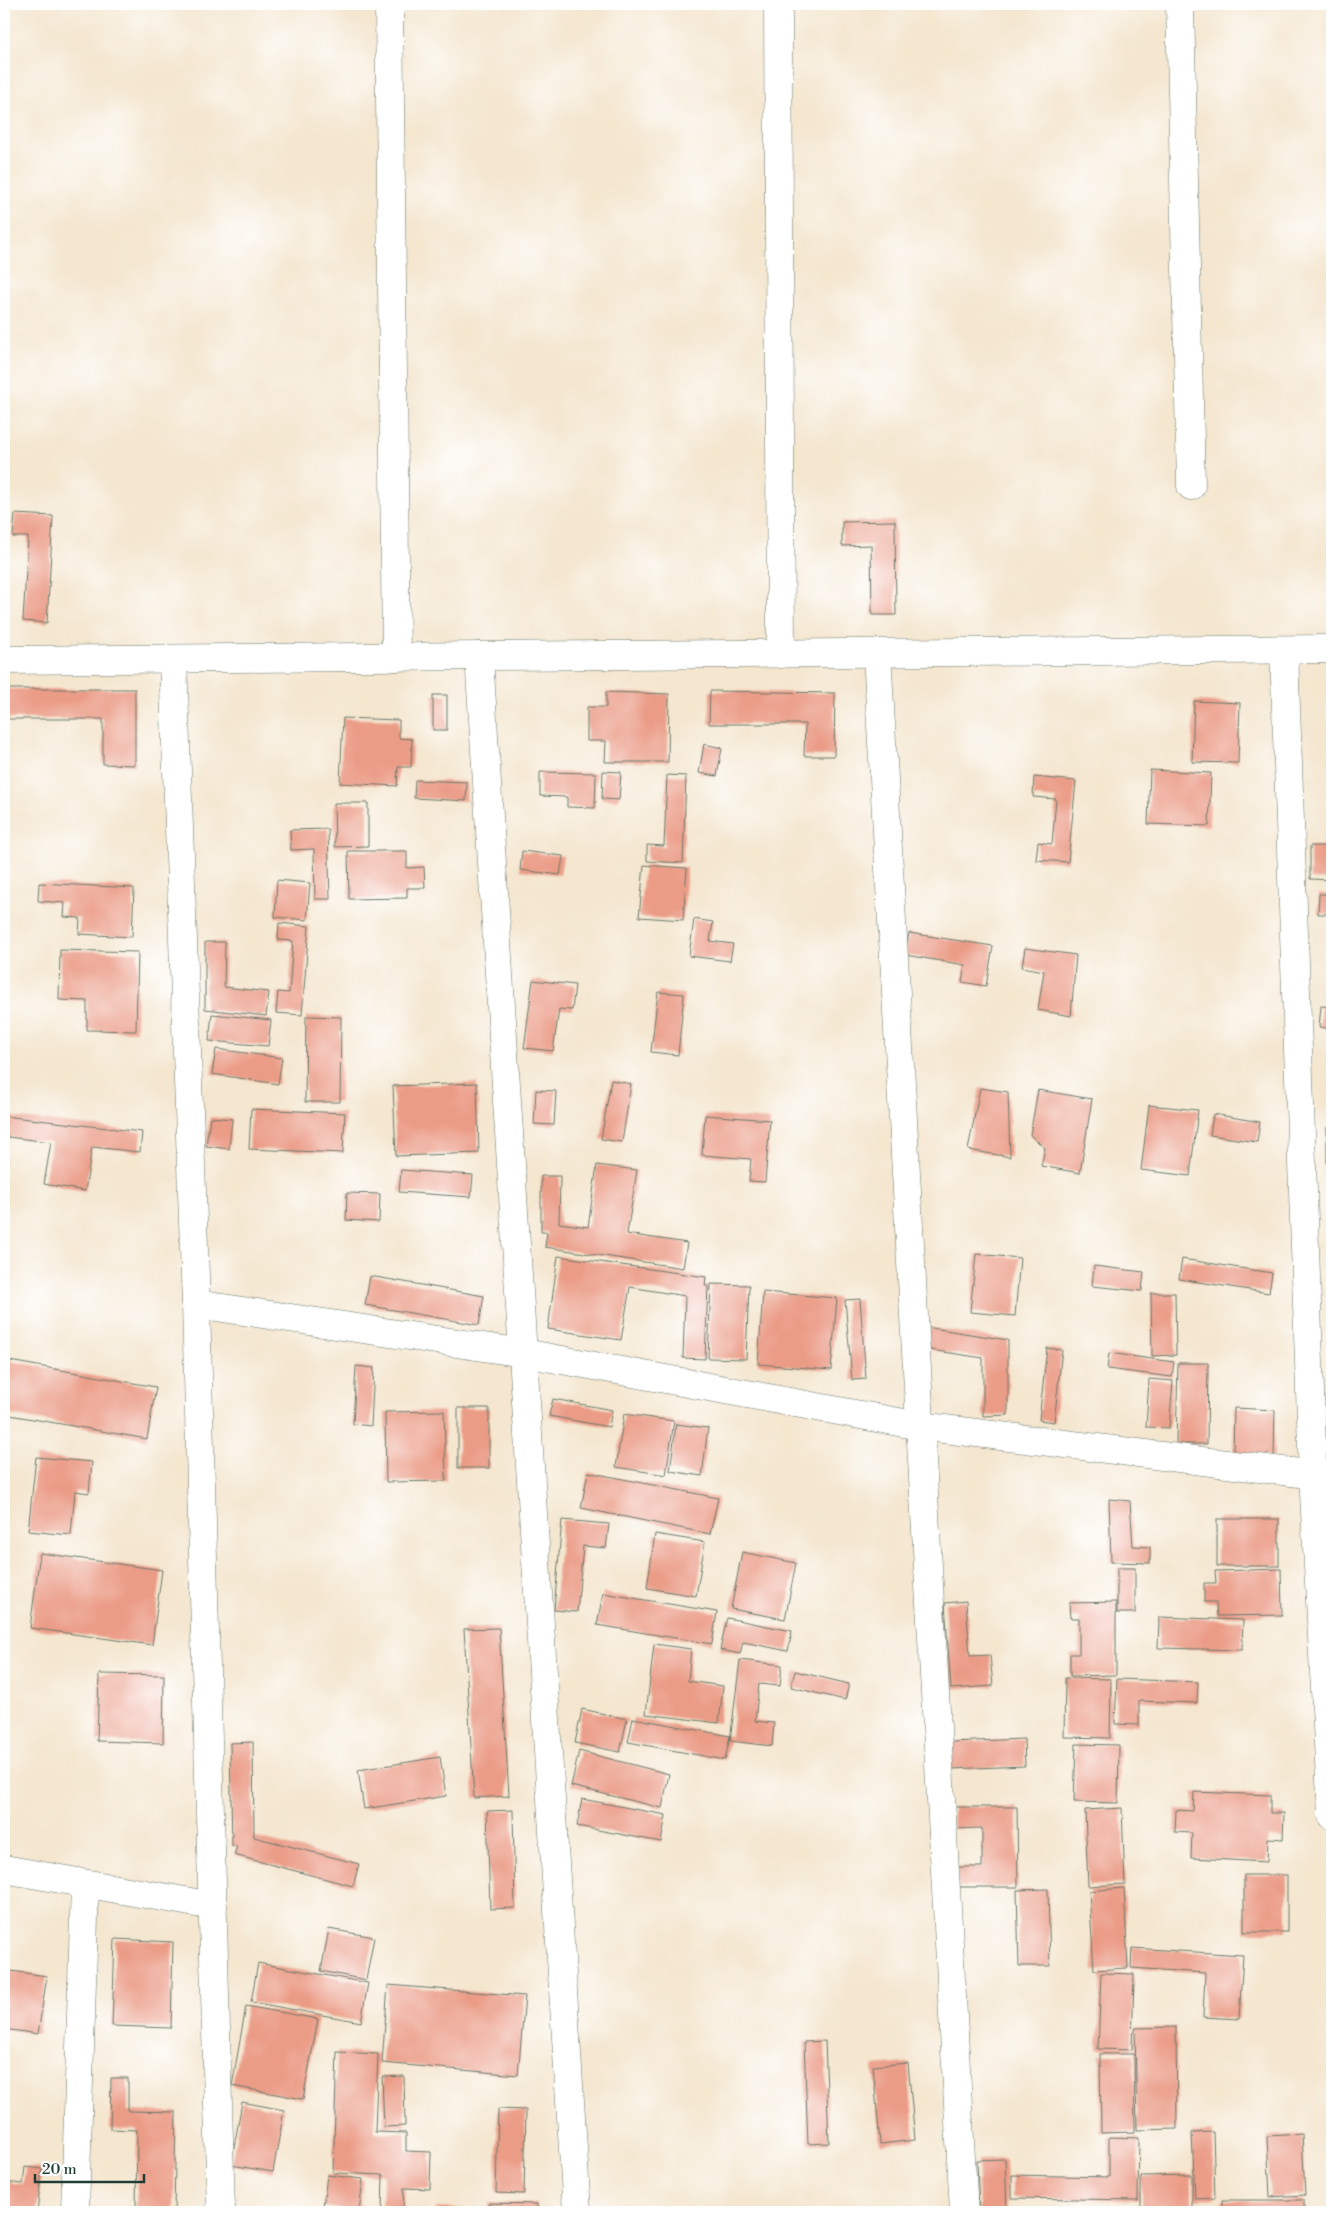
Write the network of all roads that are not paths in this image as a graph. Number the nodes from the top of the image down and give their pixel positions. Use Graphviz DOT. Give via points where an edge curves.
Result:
graph roads {
  1 [pos="389,4"];
  2 [pos="778,4"];
  3 [pos="1180,4"];
  4 [pos="1190,486"];
  5 [pos="1284,650"];
  6 [pos="1332,650"];
  7 [pos="877,653"];
  8 [pos="781,654"];
  9 [pos="479,656"];
  10 [pos="396,657"];
  11 [pos="174,659"];
  12 [pos="4,660"];
  13 [pos="196,1304"];
  14 [pos="524,1353"];
  15 [pos="920,1426"];
  16 [pos="1323,1476"];
  17 [pos="1332,1815"];
  18 [pos="4,1869"];
  19 [pos="85,1884"];
  20 [pos="213,1906"];
  21 [pos="75,2212"];
  22 [pos="221,2212"];
  23 [pos="577,2212"];
  24 [pos="964,2212"];
  1 -- 10 [label="street"];
  2 -- 8 [label="street"];
  3 -- 4 [label="street"];
  5 -- 6 [label="street"];
  5 -- 7 [label="street"];
  5 -- 16 [label="street"];
  7 -- 8 [label="street"];
  7 -- 15 [label="street"];
  8 -- 9 [label="street"];
  9 -- 10 [label="street"];
  9 -- 14 [label="street"];
  10 -- 11 [label="street"];
  11 -- 12 [label="street"];
  11 -- 13 [label="street"];
  13 -- 14 [label="street"];
  13 -- 20 [label="street"];
  14 -- 15 [label="street"];
  14 -- 23 [label="street"];
  15 -- 16 [label="street"];
  15 -- 24 [label="street"];
  16 -- 17 [label="street"];
  18 -- 19 [label="street"];
  19 -- 20 [label="street"];
  19 -- 21 [label="street"];
  20 -- 22 [label="street"];
}
